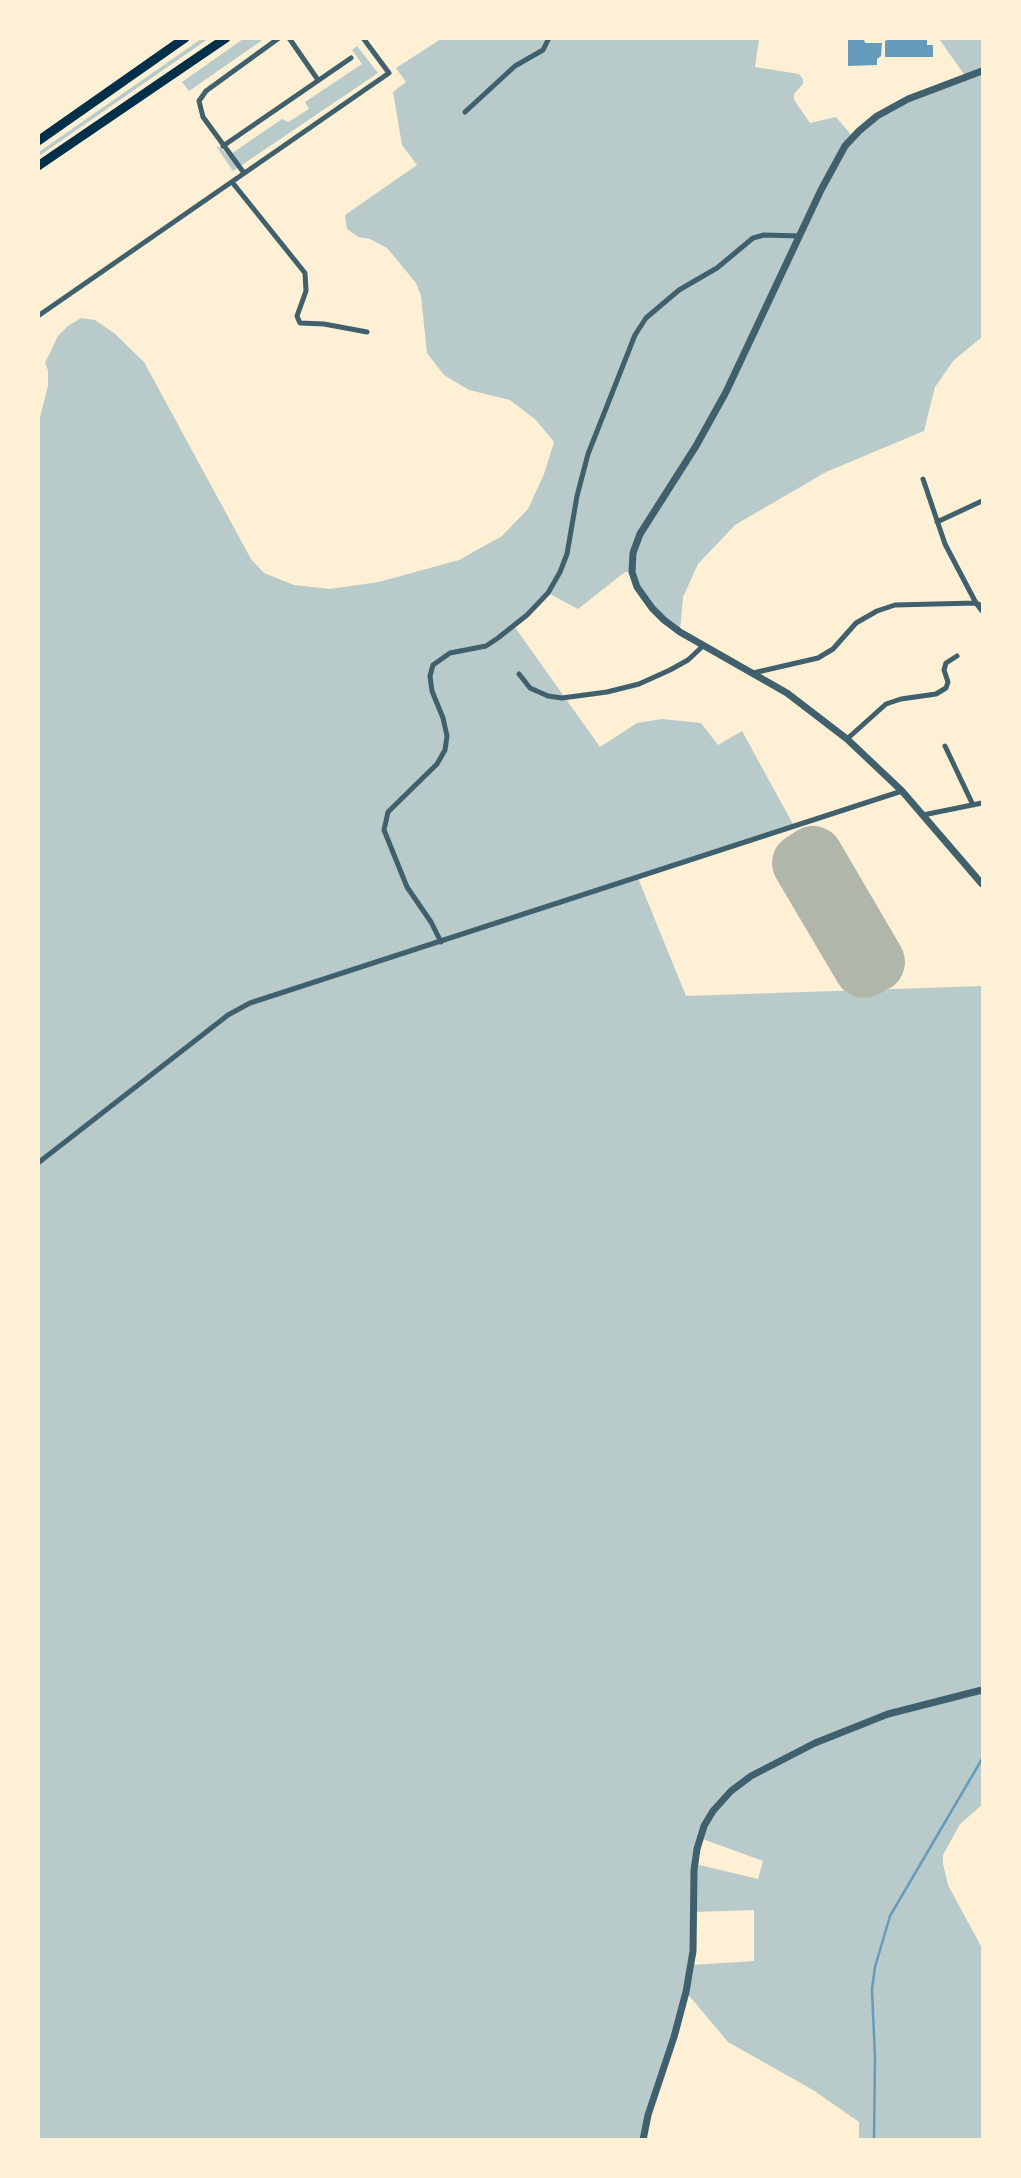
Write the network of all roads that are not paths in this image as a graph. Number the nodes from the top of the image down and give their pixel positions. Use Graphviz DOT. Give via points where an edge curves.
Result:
graph roads {
  1 [pos="184,38"];
  2 [pos="226,38"];
  3 [pos="279,38"];
  4 [pos="289,38"];
  5 [pos="363,38"];
  6 [pos="549,38"];
  7 [pos="351,58"];
  8 [pos="982,72"];
  9 [pos="318,80"];
  10 [pos="465,112"];
  11 [pos="38,141"];
  12 [pos="223,146"];
  13 [pos="38,166"];
  14 [pos="244,173"];
  15 [pos="232,182"];
  16 [pos="800,236"];
  17 [pos="38,316"];
  18 [pos="367,332"];
  19 [pos="923,479"];
  20 [pos="982,501"];
  21 [pos="937,522"];
  22 [pos="980,607"];
  23 [pos="704,645"];
  24 [pos="957,656"];
  25 [pos="753,673"];
  26 [pos="519,674"];
  27 [pos="847,739"];
  28 [pos="945,746"];
  29 [pos="902,791"];
  30 [pos="982,803"];
  31 [pos="973,805"];
  32 [pos="923,815"];
  33 [pos="978,875"];
  34 [pos="982,884"];
  35 [pos="441,942"];
  36 [pos="38,1163"];
  37 [pos="982,1690"];
  38 [pos="643,2140"];
  1 -- 11 [label="main road"];
  2 -- 13 [label="main road"];
  3 -- 12 [label="street" via="201,97 201,114"];
  4 -- 9 [label="street"];
  5 -- 14 [label="street" via="389,74"];
  6 -- 10 [label="street" via="543,50 515,66"];
  7 -- 9 [label="street"];
  8 -- 16 [label="street" via="908,99 859,131 833,166"];
  9 -- 12 [label="street"];
  12 -- 14 [label="street"];
  14 -- 15 [label="street"];
  15 -- 17 [label="street"];
  15 -- 18 [label="street" via="305,273 306,291 297,316 300,323"];
  16 -- 23 [label="street" via="726,392 633,553 637,587 652,608"];
  16 -- 35 [label="street" via="753,238 646,318 588,454 561,572 527,615 492,642 450,653 433,665 432,691 447,736 445,750 388,813 384,830 407,887"];
  19 -- 21 [label="street"];
  20 -- 21 [label="street"];
  21 -- 22 [label="street"];
  22 -- 25 [label="street" via="895,606 877,611 818,658"];
  23 -- 25 [label="street"];
  23 -- 26 [label="street" via="670,670 607,692 548,696 530,688"];
  24 -- 27 [label="street" via="946,663 946,688 886,704"];
  25 -- 27 [label="street"];
  27 -- 29 [label="street"];
  28 -- 31 [label="street"];
  29 -- 32 [label="street"];
  29 -- 35 [label="street"];
  30 -- 31 [label="street"];
  31 -- 32 [label="street"];
  32 -- 33 [label="street"];
  33 -- 34 [label="street"];
  35 -- 36 [label="street" via="250,1003 228,1015"];
  37 -- 38 [label="street" via="918,1704 815,1743 751,1776 713,1811 697,1849 693,1951 686,1992"];
}
